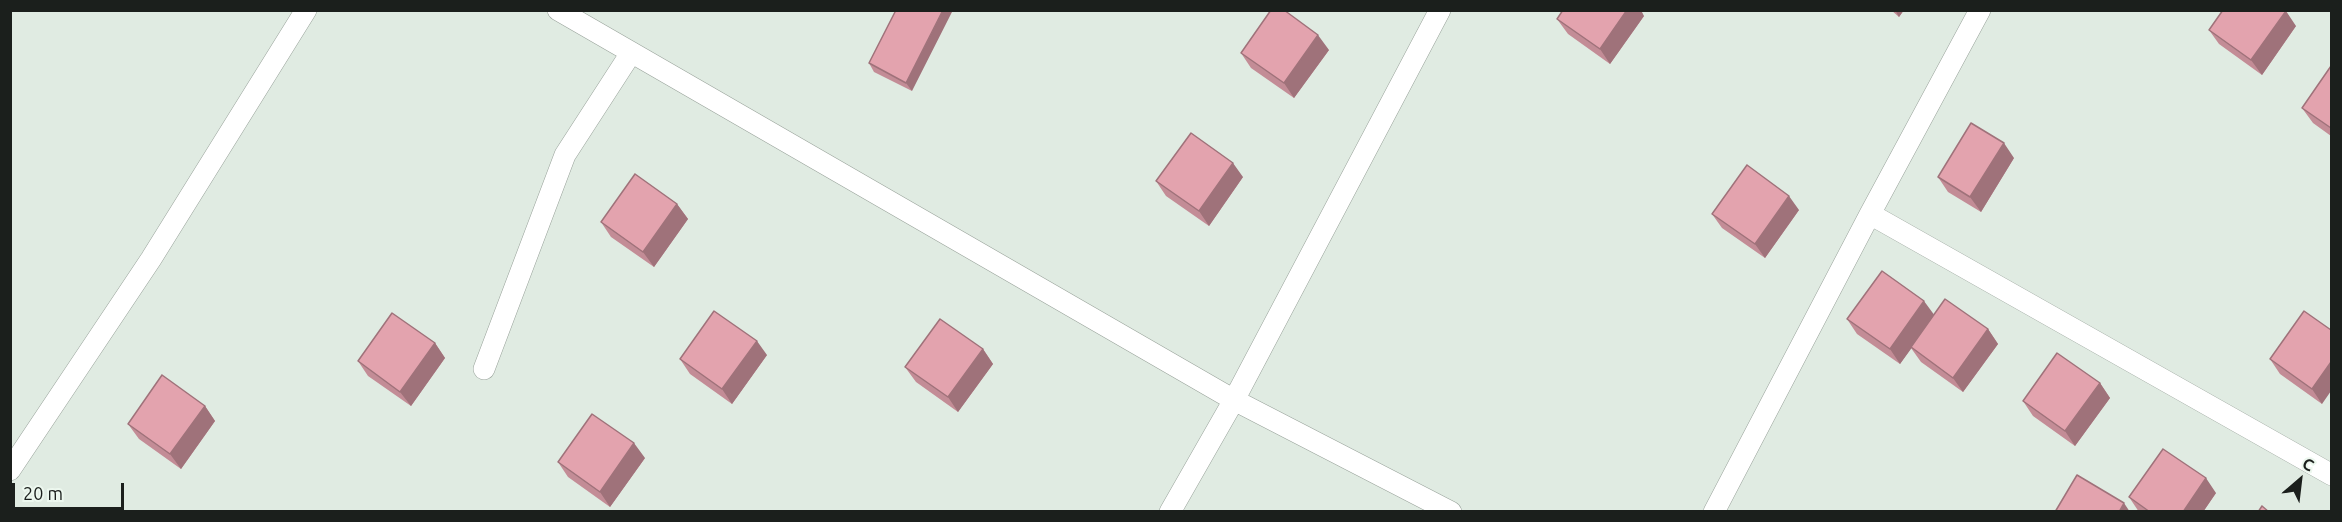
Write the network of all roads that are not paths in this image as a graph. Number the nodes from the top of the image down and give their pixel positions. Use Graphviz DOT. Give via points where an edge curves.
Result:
graph roads {
  1 [pos="306,10"];
  2 [pos="558,10"];
  3 [pos="1440,10"];
  4 [pos="1980,10"];
  5 [pos="631,52"];
  6 [pos="1870,214"];
  7 [pos="484,369"];
  8 [pos="1234,400"];
  9 [pos="10,470"];
  10 [pos="2331,476"];
  11 [pos="1170,512"];
  12 [pos="1451,512"];
  13 [pos="1714,512"];
  1 -- 9 [label="lane" via="151,259"];
  2 -- 5 [label="lane"];
  3 -- 8 [label="lane"];
  4 -- 6 [label="lane"];
  5 -- 7 [label="lane" via="565,155"];
  5 -- 8 [label="lane"];
  6 -- 10 [label="lane"];
  6 -- 13 [label="lane"];
  8 -- 11 [label="lane"];
  8 -- 12 [label="lane"];
}
